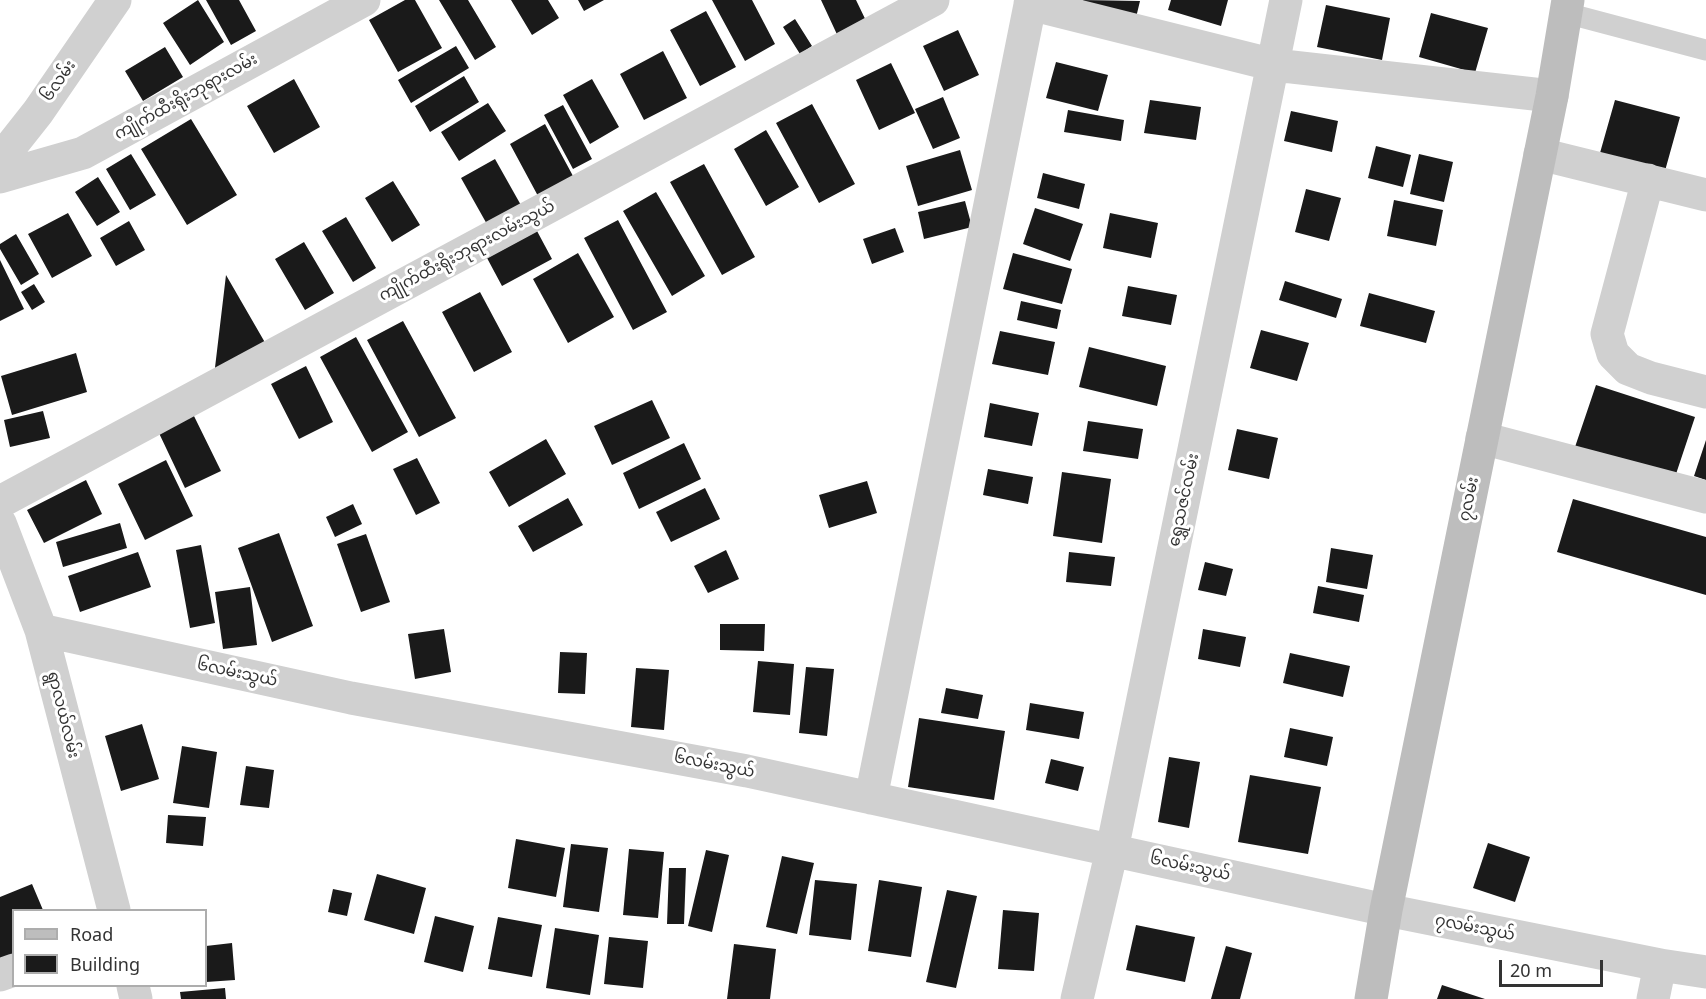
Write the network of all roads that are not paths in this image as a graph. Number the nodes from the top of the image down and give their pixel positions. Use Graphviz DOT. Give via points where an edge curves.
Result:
graph roads {
  1 [pos="115,0"];
  2 [pos="364,0"];
  3 [pos="933,0"];
  4 [pos="1286,0"];
  5 [pos="1031,2"];
  6 [pos="1567,7"];
  7 [pos="1706,50"];
  8 [pos="1274,65"];
  9 [pos="1551,96"];
  10 [pos="1539,154"];
  11 [pos="0,160"];
  12 [pos="0,177"];
  13 [pos="1648,180"];
  14 [pos="1706,195"];
  15 [pos="1706,392"];
  16 [pos="1482,438"];
  17 [pos="1706,497"];
  18 [pos="0,502"];
  19 [pos="0,523"];
  20 [pos="41,630"];
  21 [pos="871,798"];
  22 [pos="1112,850"];
  23 [pos="114,909"];
  24 [pos="1386,910"];
  25 [pos="1660,965"];
  26 [pos="1706,972"];
  27 [pos="1077,999"];
  28 [pos="1371,999"];
  29 [pos="1653,999"];
  1 -- 11 [label="street, ၆လမ်း"];
  2 -- 12 [label="street, ကျိုက်ထီးရိုးဘုရားလမ်း" via="83,153"];
  3 -- 18 [label="street, ကျိုက်ထီးရိုးဘုရားလမ်းသွယ်"];
  4 -- 8 [label="street, ရွှေသဇင်လမ်း"];
  5 -- 8 [label="street"];
  5 -- 21 [label="street"];
  6 -- 7 [label="lane"];
  6 -- 9 [label="street, ၇လမ်း"];
  8 -- 9 [label="street"];
  8 -- 22 [label="street, ရွှေသဇင်လမ်း"];
  9 -- 10 [label="street, ၇လမ်း"];
  10 -- 13 [label="street"];
  10 -- 16 [label="street, ၇လမ်း"];
  13 -- 14 [label="street"];
  13 -- 15 [label="street" via="1607,334 1613,354 1628,369"];
  16 -- 17 [label="street"];
  16 -- 24 [label="street, ၇လမ်း"];
  19 -- 20 [label="street, ရွာလယ်လမ်း"];
  20 -- 21 [label="street, ၆လမ်းသွယ်" via="351,698 747,771"];
  20 -- 23 [label="street, ရွာလယ်လမ်း"];
  21 -- 22 [label="street, ၆လမ်းသွယ်"];
  22 -- 24 [label="street, ၆လမ်းသွယ်"];
  22 -- 27 [label="street, ရွှေသဇင်လမ်း"];
  24 -- 25 [label="street, ၇လမ်းသွယ်"];
  24 -- 28 [label="street, ၇လမ်း"];
  25 -- 26 [label="street, ၇လမ်းသွယ်"];
  25 -- 29 [label="street"];
}
